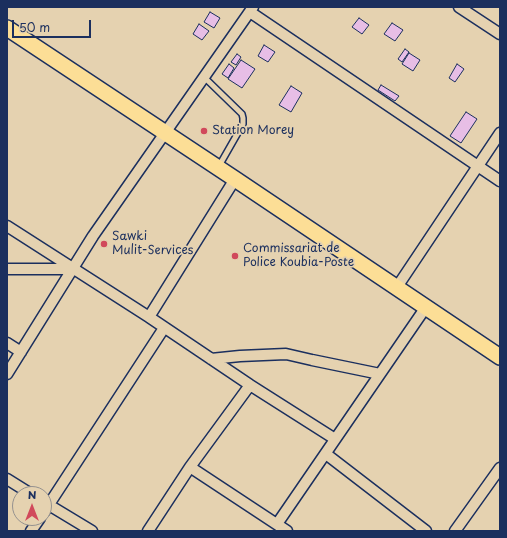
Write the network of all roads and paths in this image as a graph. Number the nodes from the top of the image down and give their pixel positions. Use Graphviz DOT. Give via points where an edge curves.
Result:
graph roads {
  1 [pos="460,7"];
  2 [pos="251,10"];
  3 [pos="7,28"];
  4 [pos="500,34"];
  5 [pos="204,77"];
  6 [pos="166,133"];
  7 [pos="500,133"];
  8 [pos="478,166"];
  9 [pos="218,167"];
  10 [pos="235,178"];
  11 [pos="500,181"];
  12 [pos="7,226"];
  13 [pos="7,269"];
  14 [pos="73,269"];
  15 [pos="397,287"];
  16 [pos="426,307"];
  17 [pos="149,317"];
  18 [pos="164,328"];
  19 [pos="7,343"];
  20 [pos="21,352"];
  21 [pos="500,357"];
  22 [pos="211,359"];
  23 [pos="7,374"];
  24 [pos="380,374"];
  25 [pos="250,385"];
  26 [pos="335,439"];
  27 [pos="326,454"];
  28 [pos="190,467"];
  29 [pos="500,468"];
  30 [pos="7,478"];
  31 [pos="20,486"];
  32 [pos="52,497"];
  33 [pos="52,509"];
  34 [pos="277,524"];
  35 [pos="92,531"];
  36 [pos="148,531"];
  37 [pos="287,531"];
  38 [pos="426,531"];
  39 [pos="455,531"];
  1 -- 4 [label="street"];
  2 -- 5 [label="street"];
  2 -- 8 [label="street"];
  3 -- 6 [label="main road"];
  5 -- 6 [label="street"];
  5 -- 9 [label="lane" via="242,114 243,118 243,124"];
  6 -- 9 [label="main road"];
  6 -- 14 [label="street" via="93,236"];
  7 -- 8 [label="street"];
  8 -- 11 [label="street"];
  8 -- 15 [label="street"];
  9 -- 10 [label="main road"];
  10 -- 15 [label="main road"];
  10 -- 17 [label="street"];
  12 -- 14 [label="street"];
  13 -- 14 [label="street"];
  14 -- 17 [label="street"];
  14 -- 20 [label="street"];
  15 -- 16 [label="main road"];
  16 -- 21 [label="main road"];
  16 -- 24 [label="street"];
  17 -- 18 [label="street"];
  18 -- 22 [label="street"];
  18 -- 32 [label="street"];
  19 -- 20 [label="street"];
  20 -- 23 [label="street"];
  22 -- 24 [label="street" via="286,354"];
  22 -- 25 [label="street"];
  24 -- 26 [label="street"];
  25 -- 26 [label="street"];
  25 -- 28 [label="street"];
  26 -- 27 [label="street"];
  27 -- 34 [label="street"];
  27 -- 38 [label="street"];
  28 -- 34 [label="street"];
  28 -- 36 [label="street"];
  29 -- 39 [label="street"];
  30 -- 31 [label="street"];
  33 -- 35 [label="street"];
  34 -- 37 [label="street"];
}
